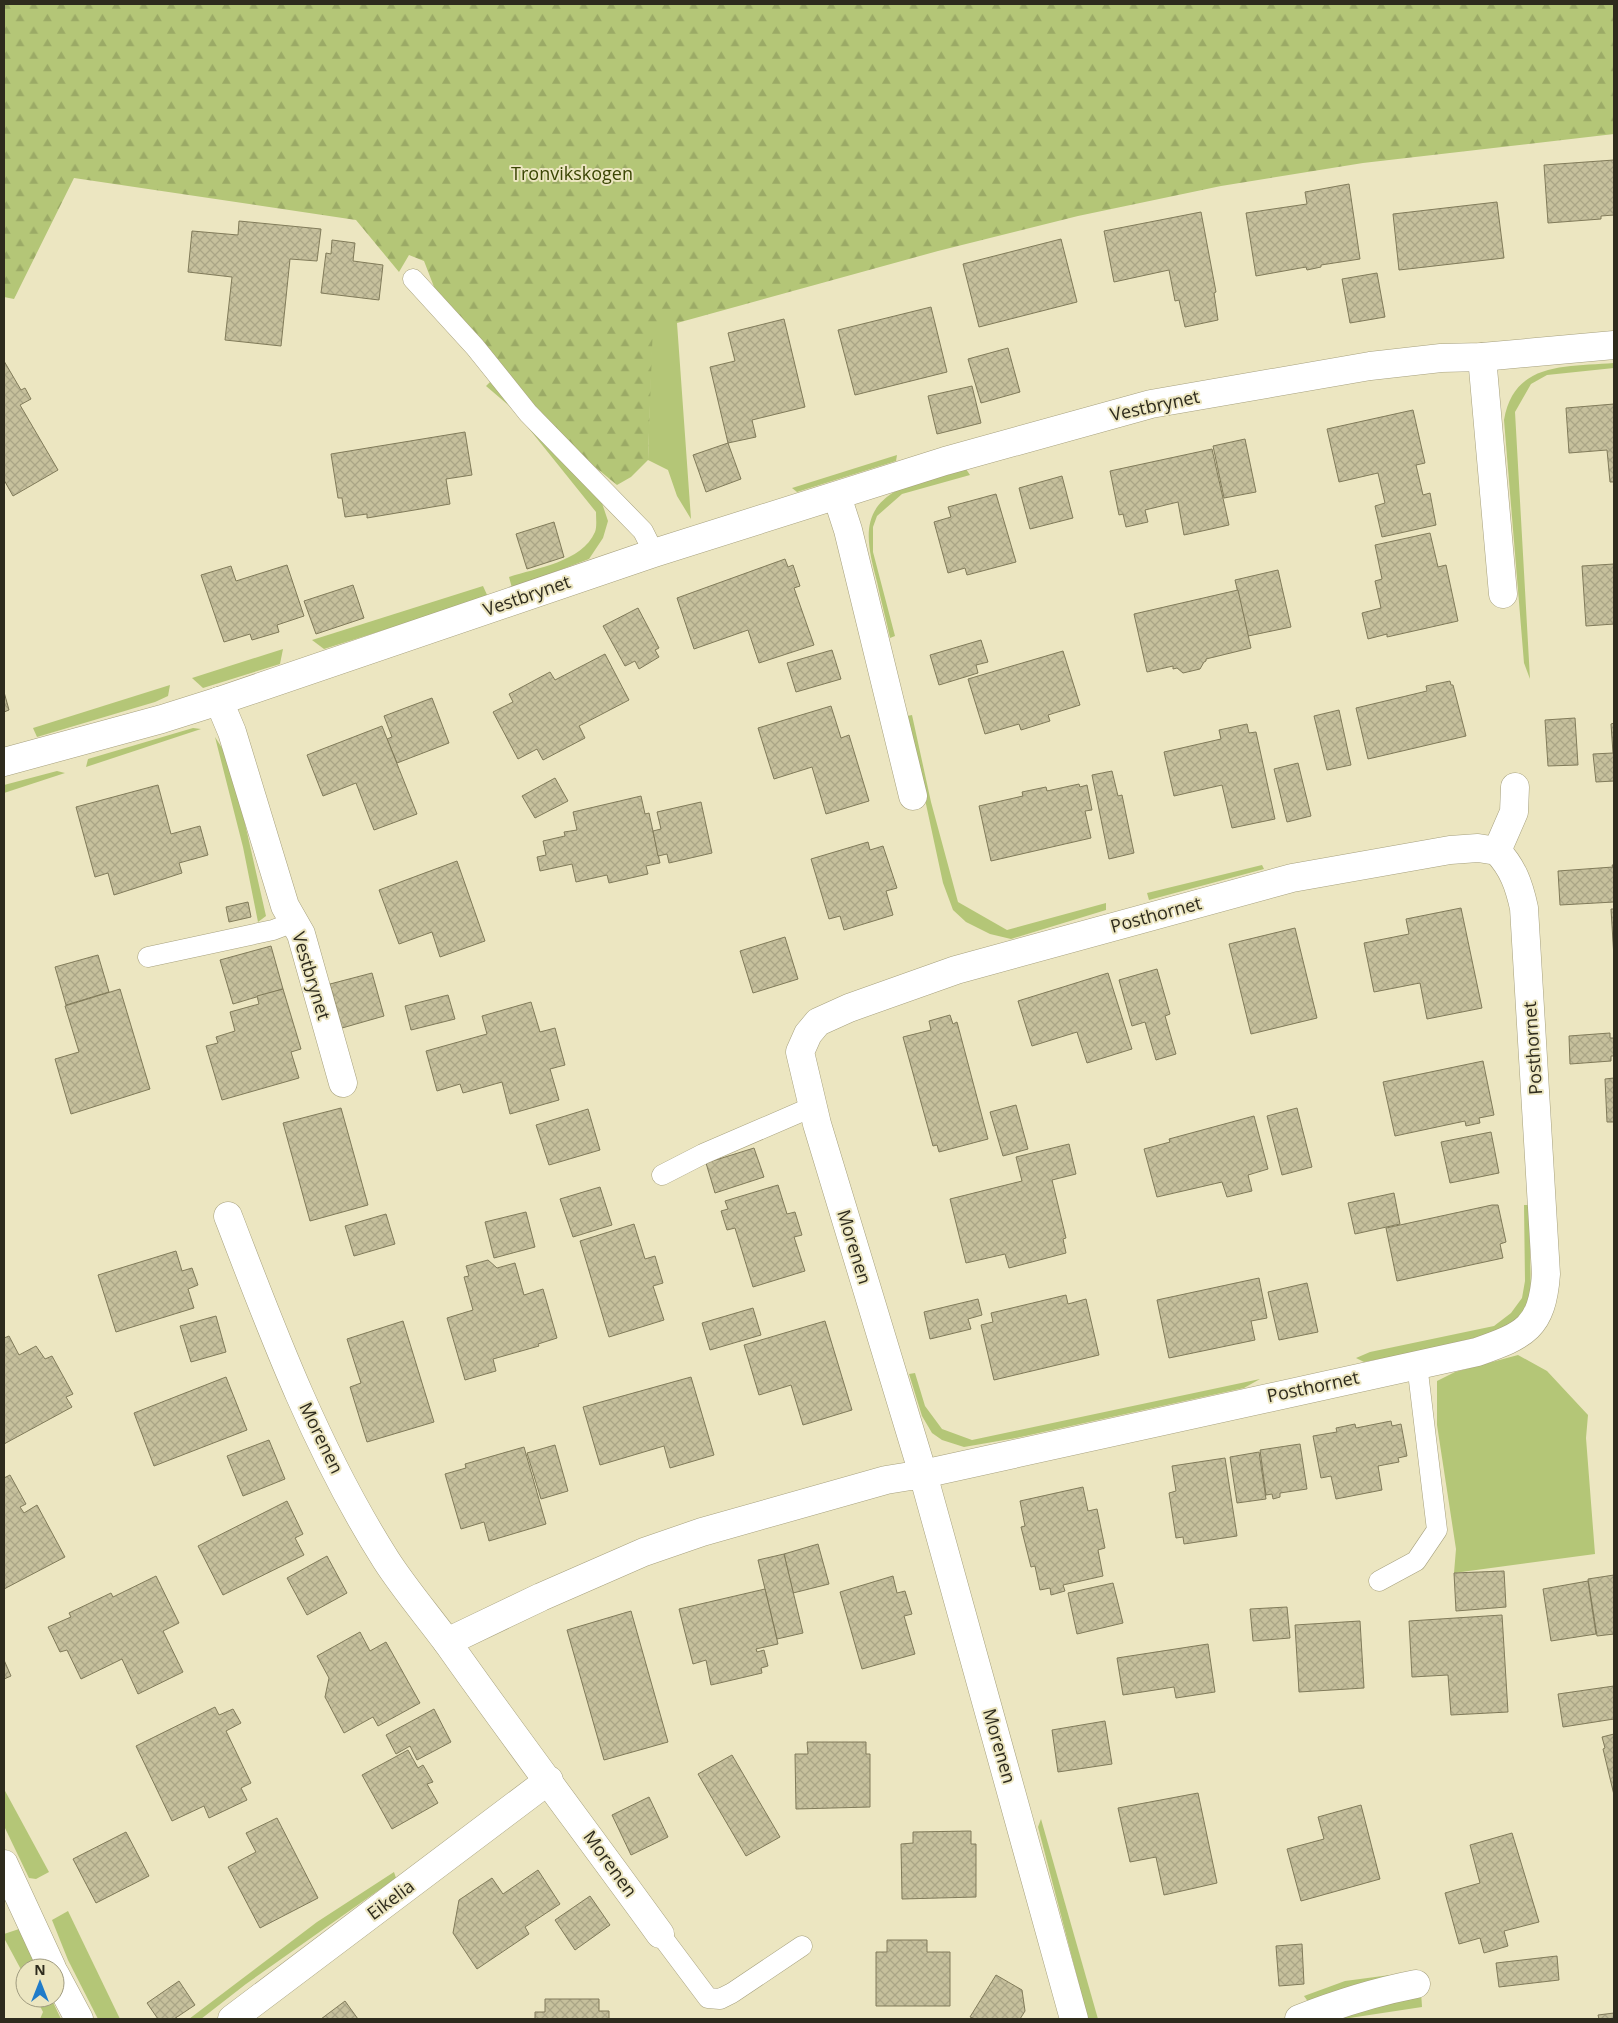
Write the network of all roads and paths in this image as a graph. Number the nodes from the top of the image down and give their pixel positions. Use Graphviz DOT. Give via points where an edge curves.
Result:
graph roads {
  1 [pos="413,279"];
  2 [pos="1614,344"];
  3 [pos="1482,357"];
  4 [pos="837,496"];
  5 [pos="654,553"];
  6 [pos="1503,594"];
  7 [pos="219,701"];
  8 [pos="4,762"];
  9 [pos="1515,787"];
  10 [pos="913,796"];
  11 [pos="1497,850"];
  12 [pos="294,922"];
  13 [pos="148,956"];
  14 [pos="818,1022"];
  15 [pos="343,1083"];
  16 [pos="812,1107"];
  17 [pos="662,1175"];
  18 [pos="228,1216"];
  19 [pos="1417,1364"];
  20 [pos="923,1474"];
  21 [pos="1379,1580"];
  22 [pos="447,1642"];
  23 [pos="549,1780"];
  24 [pos="4,1864"];
  25 [pos="660,1934"];
  26 [pos="802,1946"];
  27 [pos="47,1958"];
  28 [pos="1416,1984"];
  29 [pos="65,1993"];
  30 [pos="79,2019"];
  31 [pos="232,2019"];
  32 [pos="1074,2019"];
  33 [pos="1299,2019"];
  1 -- 5 [label="lane" via="475,347 528,413 643,531"];
  2 -- 3 [label="street, Vestbrynet"];
  3 -- 4 [label="street, Vestbrynet" via="1370,366 1151,404 945,461"];
  3 -- 6 [label="street"];
  4 -- 5 [label="street, Vestbrynet"];
  4 -- 10 [label="street"];
  5 -- 7 [label="street, Vestbrynet"];
  7 -- 8 [label="street, Vestbrynet"];
  7 -- 12 [label="street, Vestbrynet" via="232,732 285,906"];
  9 -- 11 [label="street" via="1514,812"];
  11 -- 14 [label="street, Posthornet" via="1450,850 1292,878 956,970"];
  11 -- 19 [label="street, Posthornet" via="1510,865 1524,908 1546,1246 1545,1295 1538,1315 1512,1340 1477,1352"];
  12 -- 13 [label="lane" via="273,930"];
  12 -- 15 [label="street, Vestbrynet" via="301,934"];
  14 -- 16 [label="street, Morenen" via="800,1052"];
  16 -- 17 [label="lane"];
  16 -- 20 [label="street, Morenen"];
  18 -- 22 [label="street, Morenen" via="258,1296 320,1441 386,1560"];
  19 -- 20 [label="street, Posthornet"];
  19 -- 21 [label="lane" via="1437,1530 1416,1561"];
  20 -- 22 [label="street" via="886,1480 702,1532 644,1552"];
  20 -- 32 [label="street, Morenen"];
  22 -- 23 [label="street, Morenen"];
  23 -- 25 [label="street, Morenen"];
  23 -- 31 [label="street, Eikelia"];
  24 -- 27 [label="street"];
  25 -- 26 [label="lane, Morenen" via="708,1998 732,1993"];
  28 -- 33 [label="street" via="1329,2007"];
  29 -- 30 [label="street"];
}
